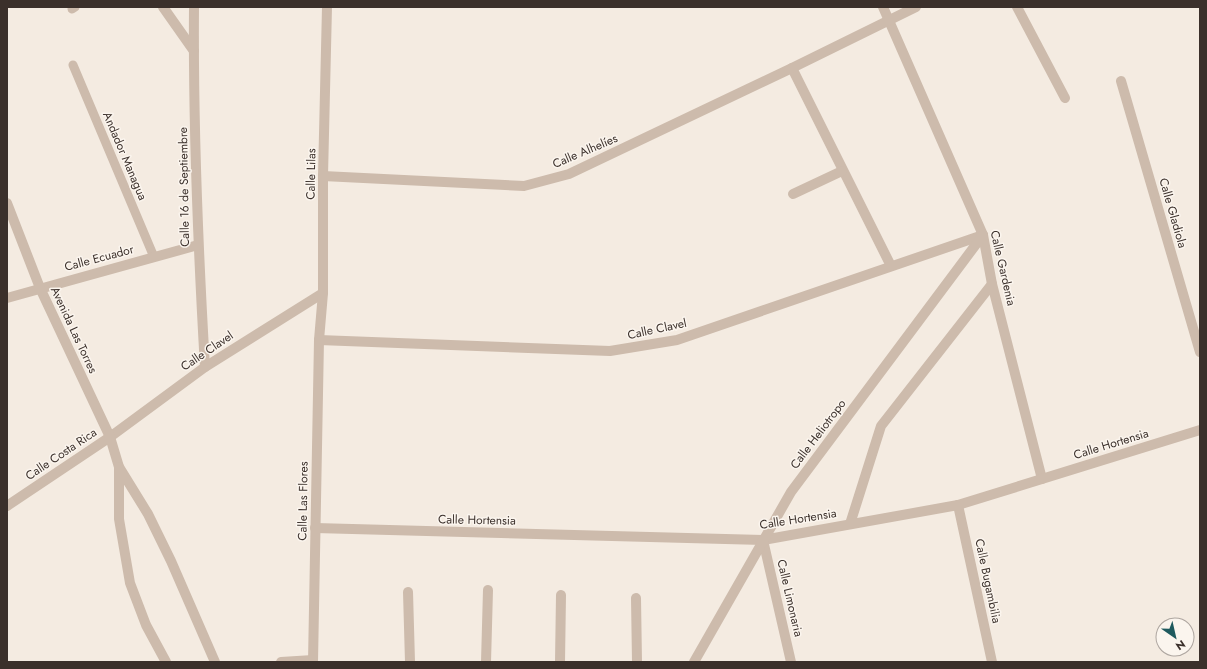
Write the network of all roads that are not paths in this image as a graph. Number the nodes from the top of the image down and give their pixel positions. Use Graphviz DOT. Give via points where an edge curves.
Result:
graph roads {
  1 [pos="163,7"];
  2 [pos="194,7"];
  3 [pos="327,7"];
  4 [pos="883,7"];
  5 [pos="916,7"];
  6 [pos="1018,7"];
  7 [pos="889,20"];
  8 [pos="194,51"];
  9 [pos="73,65"];
  10 [pos="792,68"];
  11 [pos="1121,81"];
  12 [pos="1065,98"];
  13 [pos="842,171"];
  14 [pos="323,176"];
  15 [pos="793,194"];
  16 [pos="7,203"];
  17 [pos="983,236"];
  18 [pos="198,245"];
  19 [pos="154,257"];
  20 [pos="891,266"];
  21 [pos="992,284"];
  22 [pos="40,288"];
  23 [pos="323,293"];
  24 [pos="7,298"];
  25 [pos="320,340"];
  26 [pos="1200,352"];
  27 [pos="205,367"];
  28 [pos="1200,430"];
  29 [pos="110,437"];
  30 [pos="119,467"];
  31 [pos="1042,479"];
  32 [pos="958,505"];
  33 [pos="7,506"];
  34 [pos="850,524"];
  35 [pos="316,528"];
  36 [pos="763,540"];
  37 [pos="488,590"];
  38 [pos="408,592"];
  39 [pos="561,595"];
  40 [pos="636,598"];
  41 [pos="313,661"];
  42 [pos="166,662"];
  43 [pos="215,662"];
  44 [pos="281,662"];
  45 [pos="410,662"];
  46 [pos="486,662"];
  47 [pos="560,662"];
  48 [pos="637,662"];
  49 [pos="694,662"];
  50 [pos="792,662"];
  51 [pos="992,662"];
  1 -- 8 [label="street"];
  2 -- 8 [label="street, Calle 16 de Septiembre"];
  3 -- 14 [label="street, Calle Lilas"];
  4 -- 7 [label="street, Calle Gardenia"];
  5 -- 7 [label="street, Calle Alhelíes"];
  6 -- 12 [label="street"];
  7 -- 10 [label="street, Calle Alhelíes"];
  7 -- 17 [label="street, Calle Gardenia"];
  8 -- 18 [label="street, Calle 16 de Septiembre"];
  9 -- 19 [label="lane, Andador Managua"];
  10 -- 13 [label="street"];
  10 -- 14 [label="street, Calle Alhelíes" via="569,174 524,186"];
  11 -- 26 [label="street, Calle Gladiola"];
  13 -- 15 [label="street"];
  13 -- 20 [label="street"];
  14 -- 23 [label="street, Calle Lilas"];
  16 -- 22 [label="street, Avenida Las Torres"];
  17 -- 20 [label="street, Calle Clavel"];
  17 -- 21 [label="street, Calle Gardenia"];
  17 -- 36 [label="street, Calle Heliotropo" via="791,492"];
  18 -- 19 [label="street, Calle Ecuador"];
  18 -- 27 [label="street, Calle 16 de Septiembre"];
  19 -- 22 [label="street, Calle Ecuador"];
  20 -- 25 [label="street, Calle Clavel" via="677,340 610,351"];
  21 -- 31 [label="street, Calle Gardenia"];
  21 -- 34 [label="street" via="882,426"];
  22 -- 24 [label="street, Calle Ecuador"];
  22 -- 29 [label="street, Avenida Las Torres"];
  23 -- 25 [label="street, Calle Lilas"];
  23 -- 27 [label="street, Calle Clavel"];
  25 -- 35 [label="street, Calle Las Flores"];
  27 -- 29 [label="street, Calle Clavel"];
  28 -- 31 [label="street, Calle Hortensia"];
  29 -- 30 [label="street, Avenida Las Torres"];
  29 -- 33 [label="street, Calle Costa Rica"];
  30 -- 42 [label="street, Avenida Las Torres" via="119,519 130,583 146,625"];
  30 -- 43 [label="street, Avenida Las Torres" via="151,520"];
  31 -- 32 [label="street, Calle Hortensia"];
  32 -- 34 [label="street, Calle Hortensia"];
  32 -- 51 [label="street, Calle Bugambilia"];
  34 -- 36 [label="street, Calle Hortensia"];
  35 -- 36 [label="street, Calle Hortensia"];
  35 -- 41 [label="street, Calle Las Flores"];
  36 -- 49 [label="street, Calle Heliotropo"];
  36 -- 50 [label="street, Calle Limonaria"];
  37 -- 46 [label="street"];
  38 -- 45 [label="street"];
  39 -- 47 [label="street"];
  40 -- 48 [label="street"];
  41 -- 44 [label="street"];
}
